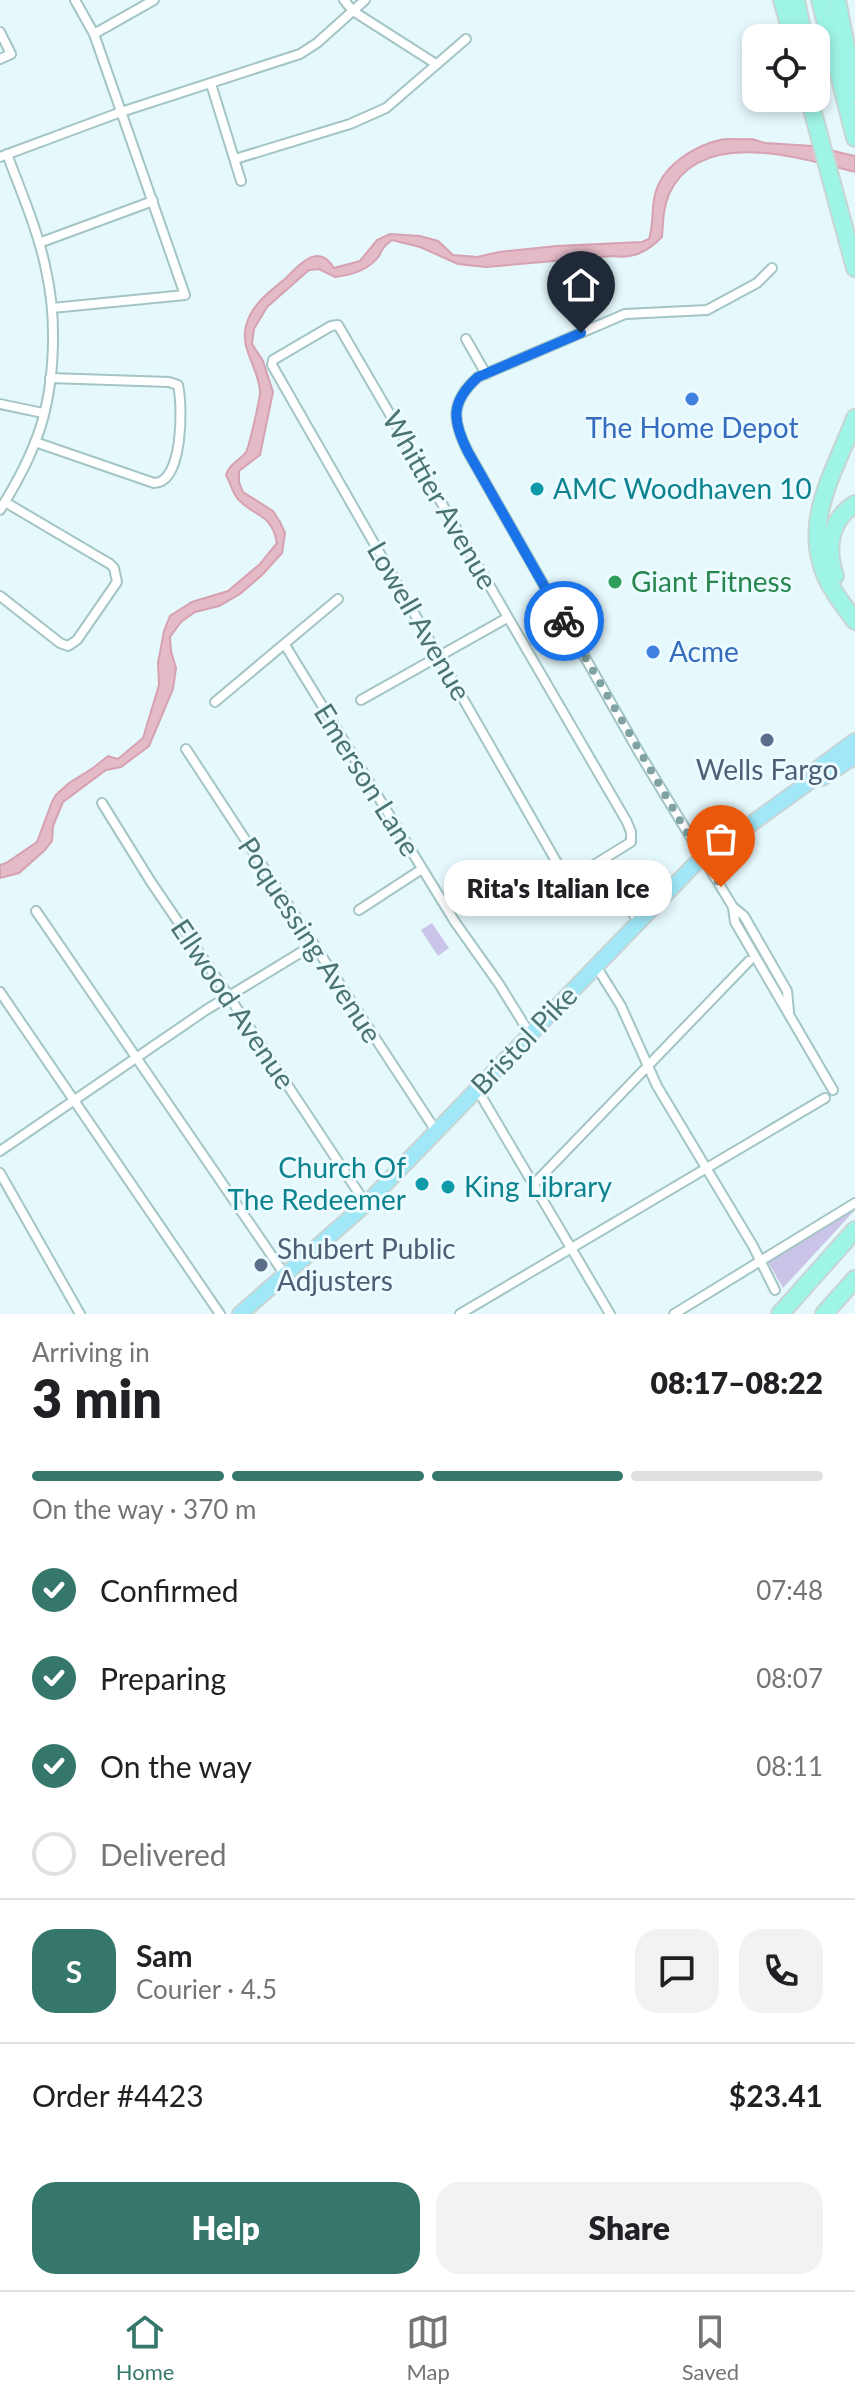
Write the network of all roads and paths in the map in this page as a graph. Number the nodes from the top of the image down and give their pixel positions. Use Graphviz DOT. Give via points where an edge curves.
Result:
graph roads {
  1 [pos="75,0"];
  2 [pos="154,0"];
  3 [pos="344,0"];
  4 [pos="365,0"];
  5 [pos="782,0"];
  6 [pos="796,0"];
  7 [pos="824,0"];
  8 [pos="353,11"];
  9 [pos="789,24"];
  10 [pos="801,24"];
  11 [pos="0,32"];
  12 [pos="94,34"];
  13 [pos="466,39"];
  14 [pos="0,59"];
  15 [pos="436,64"];
  16 [pos="211,84"];
  17 [pos="855,93"];
  18 [pos="121,112"];
  19 [pos="814,112"];
  20 [pos="820,112"];
  21 [pos="855,138"];
  22 [pos="825,146"];
  23 [pos="4,156"];
  24 [pos="235,159"];
  25 [pos="832,170"];
  26 [pos="241,181"];
  27 [pos="153,201"];
  28 [pos="39,243"];
  29 [pos="855,248"];
  30 [pos="772,268"];
  31 [pos="855,268"];
  32 [pos="52,308"];
  33 [pos="341,330"];
  34 [pos="466,339"];
  35 [pos="486,374"];
  36 [pos="50,378"];
  37 [pos="0,404"];
  38 [pos="43,413"];
  39 [pos="855,418"];
  40 [pos="35,442"];
  41 [pos="855,504"];
  42 [pos="2,506"];
  43 [pos="0,596"];
  44 [pos="338,599"];
  45 [pos="855,608"];
  46 [pos="507,618"];
  47 [pos="855,621"];
  48 [pos="285,645"];
  49 [pos="438,657"];
  50 [pos="361,700"];
  51 [pos="215,702"];
  52 [pos="855,741"];
  53 [pos="186,749"];
  54 [pos="855,756"];
  55 [pos="815,777"];
  56 [pos="102,803"];
  57 [pos="703,857"];
  58 [pos="602,861"];
  59 [pos="422,869"];
  60 [pos="359,910"];
  61 [pos="36,911"];
  62 [pos="638,922"];
  63 [pos="313,945"];
  64 [pos="749,961"];
  65 [pos="596,966"];
  66 [pos="0,992"];
  67 [pos="230,998"];
  68 [pos="530,1034"];
  69 [pos="138,1059"];
  70 [pos="648,1068"];
  71 [pos="477,1089"];
  72 [pos="833,1090"];
  73 [pos="825,1098"];
  74 [pos="73,1101"];
  75 [pos="436,1131"];
  76 [pos="0,1151"];
  77 [pos="707,1168"];
  78 [pos="0,1173"];
  79 [pos="534,1184"];
  80 [pos="855,1203"];
  81 [pos="366,1204"];
  82 [pos="855,1230"];
  83 [pos="572,1249"];
  84 [pos="761,1261"];
  85 [pos="285,1275"];
  86 [pos="855,1279"];
  87 [pos="775,1290"];
  88 [pos="80,1314"];
  89 [pos="220,1314"];
  90 [pos="240,1314"];
  91 [pos="460,1314"];
  92 [pos="610,1314"];
  93 [pos="674,1314"];
  94 [pos="780,1314"];
  95 [pos="824,1314"];
  1 -- 12 [label="street"];
  2 -- 12 [label="street"];
  3 -- 8 [label="street"];
  4 -- 8 [label="street"];
  5 -- 9 [label="highway"];
  6 -- 10 [label="highway"];
  7 -- 17 [label="highway"];
  7 -- 21 [label="highway"];
  8 -- 15 [label="street"];
  8 -- 16 [label="street" via="300,54"];
  11 -- 14 [label="street" via="11,54"];
  12 -- 18 [label="street"];
  13 -- 15 [label="street"];
  15 -- 24 [label="street" via="386,108"];
  16 -- 18 [label="street"];
  16 -- 24 [label="street"];
  18 -- 23 [label="street"];
  18 -- 27 [label="street"];
  19 -- 22 [label="highway"];
  20 -- 22 [label="highway"];
  22 -- 25 [label="highway"];
  23 -- 28 [label="street"];
  24 -- 26 [label="street"];
  25 -- 29 [label="highway"];
  25 -- 31 [label="highway"];
  27 -- 28 [label="street"];
  27 -- 32 [label="street" via="185,295"];
  28 -- 32 [label="street"];
  30 -- 35 [label="street" via="757,283 707,310 625,314"];
  32 -- 36 [label="street"];
  33 -- 46 [label="street, Whittier Avenue"];
  33 -- 49 [label="street, Lowell Avenue" via="331,326 272,365"];
  34 -- 35 [label="street"];
  35 -- 57 [label="street" via="464,389 455,418 459,434"];
  36 -- 38 [label="street"];
  36 -- 40 [label="street" via="178,385 180,430 174,465 169,477 154,483"];
  37 -- 38 [label="street"];
  38 -- 40 [label="street"];
  39 -- 47 [label="highway" via="822,500 817,534 827,579"];
  40 -- 42 [label="street"];
  41 -- 45 [label="highway" via="836,523 830,548 837,581"];
  42 -- 43 [label="street" via="110,564 117,582 68,646"];
  44 -- 48 [label="street"];
  46 -- 49 [label="street"];
  46 -- 58 [label="street, Whittier Avenue" via="627,822 631,842"];
  48 -- 51 [label="street"];
  48 -- 59 [label="street, Emerson Lane"];
  49 -- 50 [label="street"];
  49 -- 58 [label="street, Lowell Avenue" via="567,877"];
  52 -- 55 [label="main road, Bristol Pike" via="817,769"];
  53 -- 63 [label="street, Poquessing Avenue"];
  54 -- 55 [label="main road, Bristol Pike" via="822,778"];
  55 -- 57 [label="main road, Bristol Pike"];
  56 -- 67 [label="street, Ellwood Avenue"];
  57 -- 62 [label="main road, Bristol Pike"];
  57 -- 72 [label="street"];
  58 -- 62 [label="street"];
  59 -- 60 [label="street"];
  59 -- 68 [label="street, Emerson Lane"];
  61 -- 69 [label="street"];
  62 -- 65 [label="main road, Bristol Pike"];
  63 -- 67 [label="street"];
  63 -- 75 [label="street, Poquessing Avenue"];
  64 -- 70 [label="street"];
  65 -- 68 [label="main road, Bristol Pike"];
  65 -- 70 [label="street" via="621,1006"];
  66 -- 74 [label="street"];
  67 -- 69 [label="street"];
  67 -- 81 [label="street, Ellwood Avenue"];
  68 -- 71 [label="main road, Bristol Pike"];
  69 -- 74 [label="street"];
  69 -- 85 [label="street"];
  70 -- 77 [label="street"];
  70 -- 79 [label="street"];
  71 -- 75 [label="main road, Bristol Pike"];
  71 -- 79 [label="street"];
  73 -- 77 [label="street"];
  74 -- 76 [label="street"];
  74 -- 89 [label="street"];
  75 -- 81 [label="main road, Bristol Pike"];
  77 -- 83 [label="street"];
  77 -- 84 [label="street"];
  78 -- 88 [label="street"];
  79 -- 83 [label="street"];
  80 -- 84 [label="street"];
  81 -- 85 [label="main road, Bristol Pike"];
  82 -- 94 [label="highway"];
  83 -- 91 [label="street"];
  83 -- 92 [label="street"];
  84 -- 87 [label="street"];
  84 -- 93 [label="street"];
  85 -- 90 [label="main road, Bristol Pike"];
  86 -- 95 [label="highway"];
}
